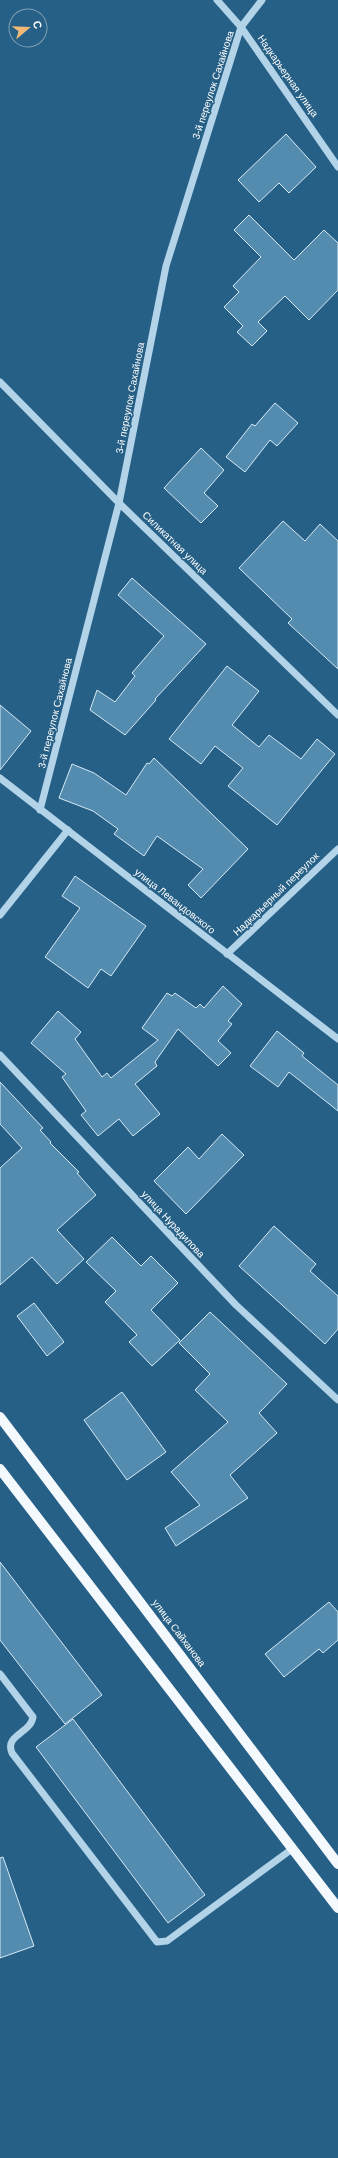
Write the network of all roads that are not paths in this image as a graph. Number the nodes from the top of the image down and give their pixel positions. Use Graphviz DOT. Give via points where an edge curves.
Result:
graph roads {
  1 [pos="217,0"];
  2 [pos="262,0"];
  3 [pos="241,27"];
  4 [pos="338,167"];
  5 [pos="0,382"];
  6 [pos="119,503"];
  7 [pos="338,715"];
  8 [pos="0,778"];
  9 [pos="40,810"];
  10 [pos="68,830"];
  11 [pos="338,849"];
  12 [pos="0,915"];
  13 [pos="228,954"];
  14 [pos="338,1039"];
  15 [pos="0,1055"];
  16 [pos="338,1400"];
  17 [pos="0,1417"];
  18 [pos="0,1469"];
  19 [pos="0,1674"];
  20 [pos="292,1850"];
  21 [pos="338,1864"];
  22 [pos="338,1908"];
  1 -- 3 [label="street, Надкарьерная улица"];
  2 -- 3 [label="street, 3-й переулок Сахайнова"];
  3 -- 4 [label="street, Надкарьерная улица"];
  3 -- 6 [label="street, 3-й переулок Сахайнова" via="166,266"];
  5 -- 6 [label="street, Силикатная улица"];
  6 -- 7 [label="street, Силикатная улица"];
  6 -- 9 [label="street, 3-й переулок Сахайнова"];
  8 -- 9 [label="street, улица Левандовского"];
  9 -- 10 [label="street, улица Левандовского"];
  10 -- 12 [label="street"];
  10 -- 13 [label="street, улица Левандовского"];
  11 -- 13 [label="street, Надкарьерный переулок"];
  13 -- 14 [label="street, улица Левандовского"];
  15 -- 16 [label="street, улица Нурадилова" via="236,1305"];
  17 -- 21 [label="main road, улица Сайханова"];
  18 -- 20 [label="main road"];
  19 -- 20 [label="street" via="33,1717 29,1727 11,1743 12,1753 157,1942 168,1941"];
  20 -- 22 [label="main road"];
}
